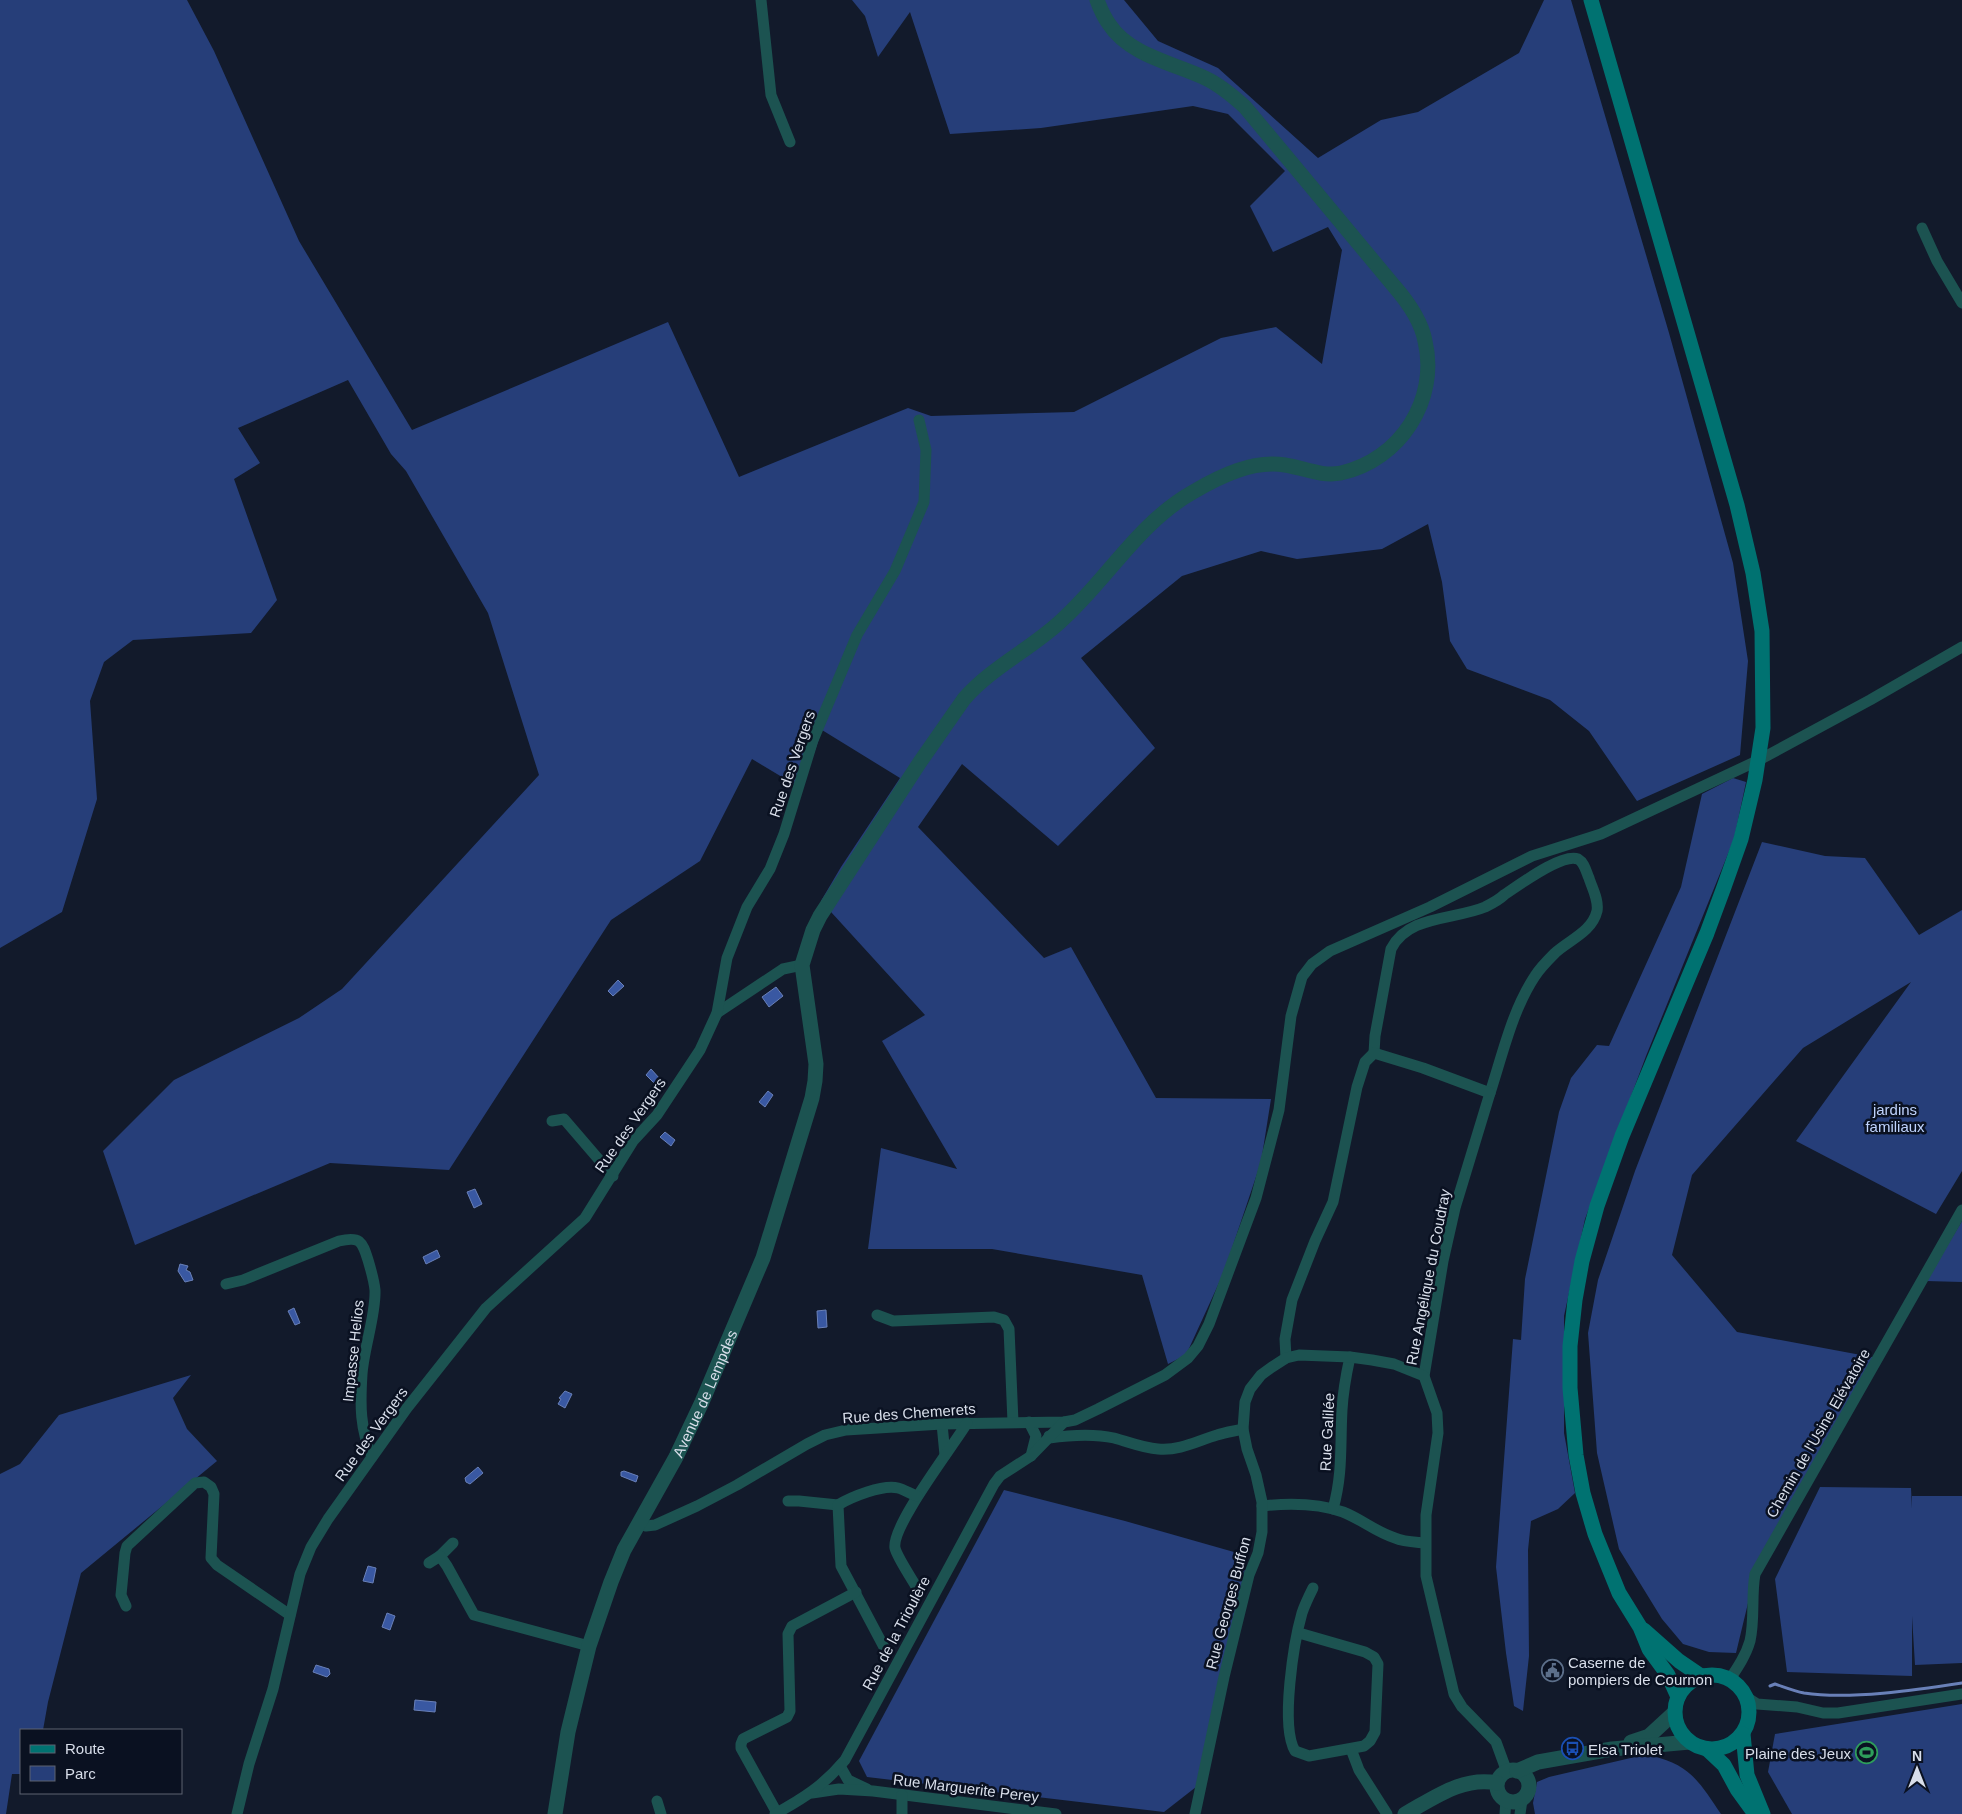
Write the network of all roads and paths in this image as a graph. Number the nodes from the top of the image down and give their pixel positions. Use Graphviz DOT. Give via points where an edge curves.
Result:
graph roads {
  1 [pos="761,0"];
  2 [pos="1097,0"];
  3 [pos="1591,0"];
  4 [pos="790,142"];
  5 [pos="1922,228"];
  6 [pos="1962,303"];
  7 [pos="919,420"];
  8 [pos="1962,647"];
  9 [pos="1759,760"];
  10 [pos="802,965"];
  11 [pos="717,1013"];
  12 [pos="1374,1053"];
  13 [pos="1490,1093"];
  14 [pos="552,1121"];
  15 [pos="613,1176"];
  16 [pos="1962,1210"];
  17 [pos="226,1284"];
  18 [pos="877,1315"];
  19 [pos="1350,1357"];
  20 [pos="1286,1358"];
  21 [pos="1424,1376"];
  22 [pos="1013,1422"];
  23 [pos="1029,1422"];
  24 [pos="1047,1422"];
  25 [pos="1064,1422"];
  26 [pos="967,1423"];
  27 [pos="942,1424"];
  28 [pos="1244,1429"];
  29 [pos="1049,1438"];
  30 [pos="945,1455"];
  31 [pos="1031,1456"];
  32 [pos="372,1457"];
  33 [pos="917,1496"];
  34 [pos="788,1501"];
  35 [pos="838,1504"];
  36 [pos="1262,1506"];
  37 [pos="1333,1509"];
  38 [pos="638,1522"];
  39 [pos="453,1543"];
  40 [pos="1425,1543"];
  41 [pos="440,1556"];
  42 [pos="429,1562"];
  43 [pos="917,1588"];
  44 [pos="1313,1588"];
  45 [pos="856,1592"];
  46 [pos="126,1606"];
  47 [pos="290,1614"];
  48 [pos="1640,1627"];
  49 [pos="1299,1633"];
  50 [pos="589,1646"];
  51 [pos="886,1649"];
  52 [pos="1701,1676"];
  53 [pos="1730,1679"];
  54 [pos="1962,1694"];
  55 [pos="1678,1697"];
  56 [pos="1746,1697"];
  57 [pos="1674,1713"];
  58 [pos="1743,1734"];
  59 [pos="1690,1742"];
  60 [pos="1351,1749"];
  61 [pos="1612,1749"];
  62 [pos="1707,1749"];
  63 [pos="840,1766"];
  64 [pos="1513,1777"];
  65 [pos="828,1779"];
  66 [pos="839,1790"];
  67 [pos="873,1792"];
  68 [pos="812,1793"];
  69 [pos="902,1795"];
  70 [pos="657,1800"];
  71 [pos="1505,1807"];
  72 [pos="1521,1807"];
  73 [pos="1031,1812"];
  74 [pos="776,1813"];
  75 [pos="236,1814"];
  76 [pos="555,1814"];
  77 [pos="661,1814"];
  78 [pos="902,1814"];
  79 [pos="1056,1814"];
  80 [pos="1195,1814"];
  81 [pos="1387,1814"];
  82 [pos="1405,1814"];
  83 [pos="1755,1814"];
  84 [pos="1763,1814"];
  1 -- 4 [label="street" via="771,94"];
  2 -- 10 [label="street" via="1108,24 1124,41 1137,50 1207,79 1225,89 1245,107 1394,286 1413,311 1425,341 1428,372 1424,395 1414,421 1405,433 1363,465 1340,474 1327,474 1286,465 1257,465 1214,480 1156,518 1060,622 998,668 964,699 820,916"];
  3 -- 9 [label="main road" via="1737,505 1760,607 1764,685"];
  5 -- 6 [label="street" via="1936,261"];
  7 -- 11 [label="street, Rue des Vergers" via="926,450 924,502 896,571 856,635 813,740 784,834 770,868 747,907 726,958"];
  8 -- 9 [label="street, Rue des Chemerets"];
  9 -- 25 [label="street, Rue des Chemerets" via="1601,834 1532,856 1330,952 1312,964 1302,977 1291,1016 1279,1110 1256,1198 1198,1346 1165,1375 1075,1420"];
  9 -- 48 [label="main road" via="1741,839 1721,896 1608,1172 1586,1242 1575,1300 1570,1388 1579,1474 1606,1564"];
  10 -- 11 [label="street" via="783,969"];
  10 -- 38 [label="street, Avenue de Lempdes" via="816,1064 812,1098 764,1258 676,1457"];
  11 -- 15 [label="street, Rue des Vergers" via="700,1050 657,1115 633,1141"];
  12 -- 13 [label="street"];
  12 -- 13 [label="street, Rue Angélique du Coudray" via="1395,940 1405,932 1440,918 1484,907 1541,870 1568,858 1577,859 1583,864 1598,902 1597,912 1584,931 1555,953 1536,974 1525,992"];
  12 -- 20 [label="street" via="1365,1062 1357,1087 1334,1202 1292,1300"];
  13 -- 21 [label="street, Rue Angélique du Coudray" via="1455,1208"];
  14 -- 15 [label="street" via="564,1119"];
  15 -- 32 [label="street, Rue des Vergers" via="584,1218 486,1308 406,1408"];
  16 -- 53 [label="street, Chemin de l'Usine Elévatoire" via="1754,1574 1750,1640"];
  17 -- 32 [label="street, Impasse Helios" via="339,1241 359,1240 364,1246 375,1289 362,1374 361,1422"];
  18 -- 22 [label="street" via="894,1321 994,1317 1004,1320 1009,1329"];
  19 -- 20 [label="street, Rue Georges Buffon" via="1299,1355"];
  19 -- 21 [label="street, Rue Georges Buffon" via="1394,1364"];
  19 -- 37 [label="street, Rue Galilée" via="1344,1383 1341,1472"];
  20 -- 28 [label="street, Rue Georges Buffon" via="1261,1375 1250,1389 1245,1402"];
  21 -- 40 [label="street" via="1437,1413 1438,1433"];
  22 -- 23 [label="street, Rue des Chemerets"];
  22 -- 26 [label="street, Rue des Chemerets"];
  23 -- 24 [label="street, Rue des Chemerets"];
  23 -- 31 [label="street" via="1036,1436"];
  24 -- 25 [label="street, Rue des Chemerets"];
  24 -- 29 [label="street"];
  25 -- 29 [label="street, Rue de la Trioulère"];
  26 -- 27 [label="street, Rue des Chemerets"];
  26 -- 30 [label="street"];
  27 -- 30 [label="street"];
  27 -- 38 [label="street, Rue des Chemerets" via="846,1430 825,1435 697,1506 655,1525 646,1526"];
  28 -- 29 [label="street" via="1170,1449 1141,1447 1098,1436"];
  28 -- 36 [label="street, Rue Georges Buffon" via="1246,1449 1256,1475"];
  29 -- 31 [label="street, Rue de la Trioulère"];
  30 -- 33 [label="street"];
  31 -- 63 [label="street, Rue de la Trioulère" via="1000,1476 994,1484"];
  32 -- 47 [label="street, Rue des Vergers" via="311,1547"];
  33 -- 35 [label="street" via="890,1488 852,1496"];
  33 -- 43 [label="street" via="896,1537 895,1548"];
  34 -- 35 [label="street"];
  35 -- 45 [label="street" via="841,1566"];
  36 -- 37 [label="street" via="1303,1504"];
  36 -- 80 [label="street, Rue Georges Buffon" via="1259,1546 1237,1621"];
  37 -- 40 [label="street" via="1396,1539"];
  38 -- 50 [label="street, Avenue de Lempdes" via="611,1582"];
  39 -- 41 [label="street"];
  40 -- 64 [label="street" via="1426,1576 1454,1694 1462,1707 1496,1742"];
  41 -- 42 [label="street"];
  41 -- 50 [label="street" via="474,1614"];
  44 -- 49 [label="street" via="1302,1613"];
  45 -- 51 [label="street"];
  45 -- 74 [label="street" via="792,1626 788,1634 790,1711 787,1717 743,1739 741,1744"];
  46 -- 47 [label="street" via="121,1595 127,1546 195,1484 204,1482 214,1494 211,1558"];
  47 -- 75 [label="street, Rue des Vergers" via="273,1689"];
  48 -- 52 [label="main road"];
  48 -- 55 [label="main road" via="1649,1649 1668,1675"];
  49 -- 60 [label="street" via="1290,1680 1290,1743 1294,1751 1309,1756"];
  49 -- 60 [label="street" via="1365,1652 1378,1664 1375,1732 1364,1746"];
  50 -- 76 [label="street, Avenue de Lempdes" via="568,1732"];
  52 -- 53 [label="main road" via="1716,1675"];
  52 -- 55 [label="main road" via="1690,1682"];
  53 -- 56 [label="main road"];
  54 -- 56 [label="street" via="1838,1713 1757,1704"];
  55 -- 57 [label="main road"];
  56 -- 58 [label="main road" via="1749,1716"];
  57 -- 59 [label="main road" via="1680,1732"];
  57 -- 61 [label="street" via="1649,1736"];
  58 -- 62 [label="main road" via="1727,1747"];
  58 -- 84 [label="main road" via="1747,1775"];
  59 -- 61 [label="street"];
  59 -- 62 [label="main road"];
  60 -- 81 [label="street" via="1359,1770"];
  61 -- 64 [label="street" via="1538,1762"];
  62 -- 83 [label="main road" via="1724,1765"];
  63 -- 65 [label="street, Rue de la Trioulère"];
  63 -- 67 [label="street, Rue Marguerite Perey" via="848,1780"];
  64 -- 71 [label="street" via="1499,1793"];
  64 -- 72 [label="street" via="1529,1789"];
  64 -- 82 [label="street" via="1461,1784"];
  65 -- 66 [label="street"];
  65 -- 68 [label="street, Rue de la Trioulère"];
  66 -- 67 [label="street, Rue Marguerite Perey"];
  66 -- 68 [label="street, Rue Marguerite Perey"];
  67 -- 69 [label="street, Rue Marguerite Perey"];
  68 -- 74 [label="street, Rue de la Trioulère"];
  69 -- 73 [label="street, Rue Marguerite Perey"];
  69 -- 78 [label="street"];
  70 -- 77 [label="street"];
  71 -- 72 [label="street" via="1514,1802"];
  73 -- 79 [label="street, Rue Marguerite Perey"];
}
